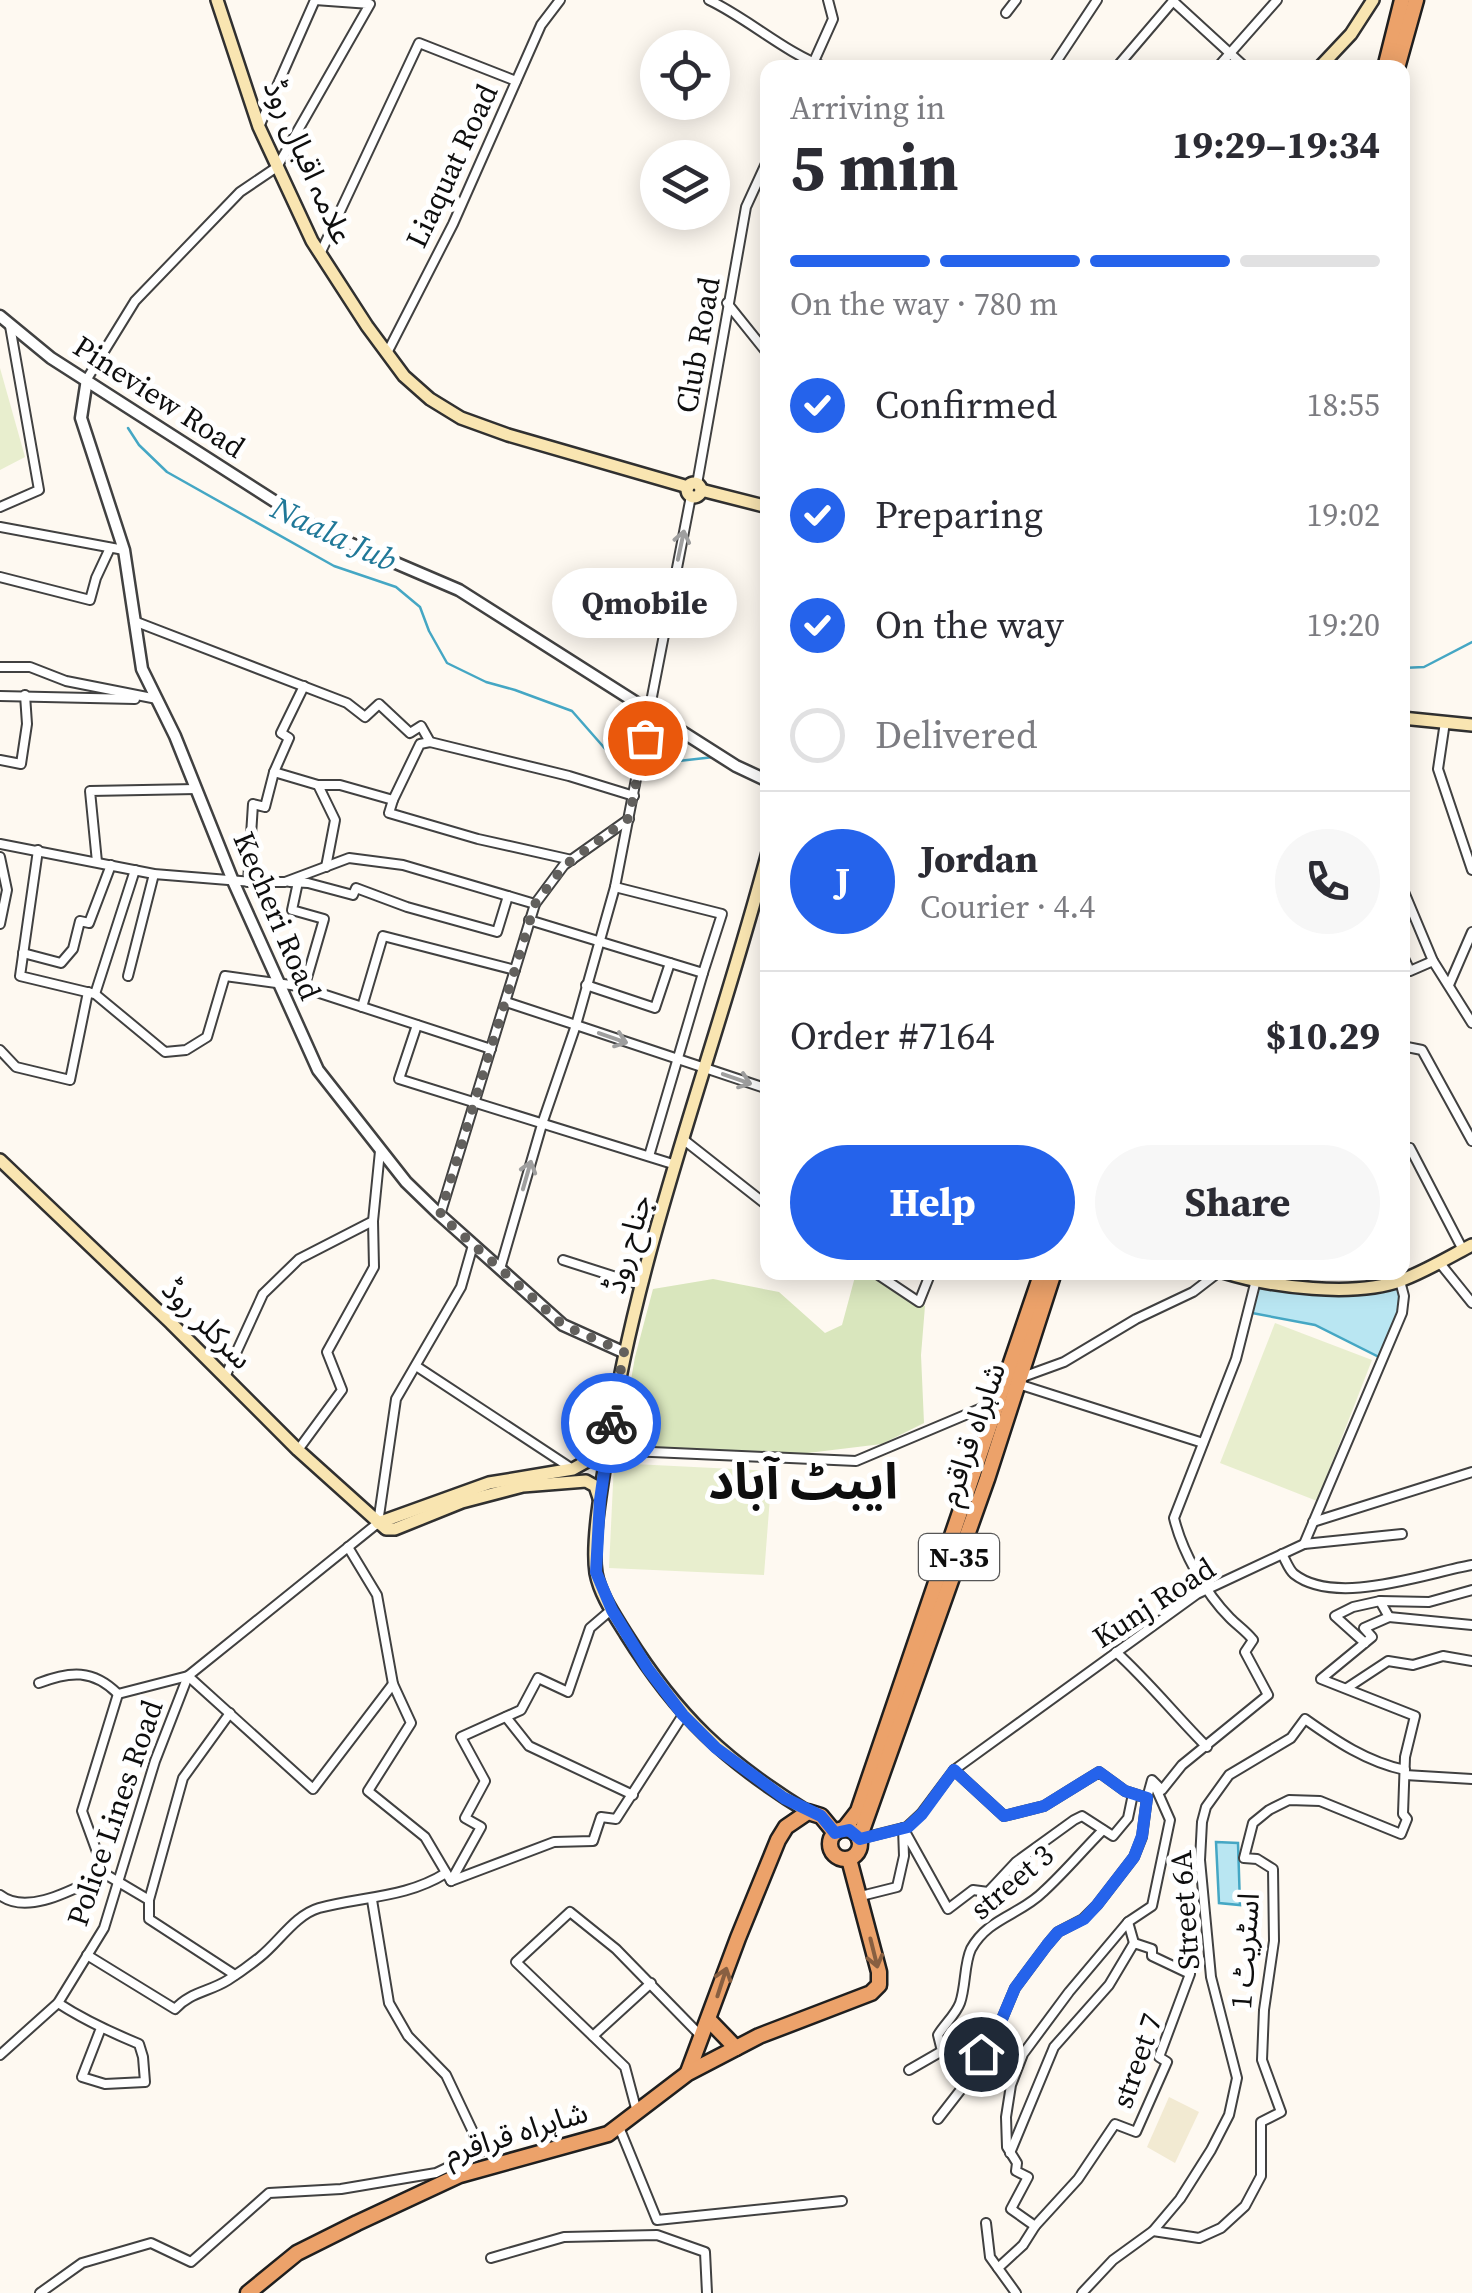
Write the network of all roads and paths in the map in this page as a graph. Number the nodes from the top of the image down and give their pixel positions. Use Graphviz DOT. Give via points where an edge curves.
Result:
graph roads {
  1 [pos="218,0"];
  2 [pos="315,0"];
  3 [pos="560,0"];
  4 [pos="709,0"];
  5 [pos="828,0"];
  6 [pos="1016,0"];
  7 [pos="1097,0"];
  8 [pos="1173,0"];
  9 [pos="1277,0"];
  10 [pos="1373,0"];
  11 [pos="1402,0"];
  12 [pos="1416,0"];
  13 [pos="1006,13"];
  14 [pos="1229,54"];
  15 [pos="805,60"];
  16 [pos="814,60"];
  17 [pos="1057,60"];
  18 [pos="1123,60"];
  19 [pos="1224,60"];
  20 [pos="1236,60"];
  21 [pos="1326,60"];
  22 [pos="1387,60"];
  23 [pos="1400,60"];
  24 [pos="516,81"];
  25 [pos="259,127"];
  26 [pos="277,166"];
  27 [pos="760,176"];
  28 [pos="320,254"];
  29 [pos="727,303"];
  30 [pos="0,316"];
  31 [pos="10,326"];
  32 [pos="760,344"];
  33 [pos="388,354"];
  34 [pos="87,379"];
  35 [pos="694,489"];
  36 [pos="760,505"];
  37 [pos="0,506"];
  38 [pos="0,527"];
  39 [pos="110,548"];
  40 [pos="124,550"];
  41 [pos="0,577"];
  42 [pos="134,621"];
  43 [pos="0,666"];
  44 [pos="304,686"];
  45 [pos="0,696"];
  46 [pos="25,696"];
  47 [pos="157,699"];
  48 [pos="651,710"];
  49 [pos="1410,719"];
  50 [pos="1445,722"];
  51 [pos="1472,725"];
  52 [pos="430,742"];
  53 [pos="0,760"];
  54 [pos="274,772"];
  55 [pos="760,776"];
  56 [pos="318,786"];
  57 [pos="196,789"];
  58 [pos="634,796"];
  59 [pos="394,800"];
  60 [pos="629,818"];
  61 [pos="0,844"];
  62 [pos="38,850"];
  63 [pos="0,857"];
  64 [pos="572,860"];
  65 [pos="97,862"];
  66 [pos="111,865"];
  67 [pos="326,866"];
  68 [pos="135,870"];
  69 [pos="1472,870"];
  70 [pos="154,874"];
  71 [pos="233,881"];
  72 [pos="248,882"];
  73 [pos="285,882"];
  74 [pos="298,882"];
  75 [pos="615,886"];
  76 [pos="508,896"];
  77 [pos="760,902"];
  78 [pos="535,904"];
  79 [pos="1410,906"];
  80 [pos="529,920"];
  81 [pos="0,924"];
  82 [pos="1472,932"];
  83 [pos="597,943"];
  84 [pos="23,953"];
  85 [pos="1433,961"];
  86 [pos="670,963"];
  87 [pos="515,970"];
  88 [pos="1410,971"];
  89 [pos="703,973"];
  90 [pos="128,976"];
  91 [pos="1449,984"];
  92 [pos="586,985"];
  93 [pos="279,986"];
  94 [pos="304,988"];
  95 [pos="92,993"];
  96 [pos="506,1002"];
  97 [pos="362,1007"];
  98 [pos="1472,1023"];
  99 [pos="417,1024"];
  100 [pos="576,1026"];
  101 [pos="491,1048"];
  102 [pos="1410,1048"];
  103 [pos="0,1050"];
  104 [pos="678,1060"];
  105 [pos="706,1068"];
  106 [pos="760,1086"];
  107 [pos="474,1102"];
  108 [pos="542,1121"];
  109 [pos="684,1140"];
  110 [pos="1472,1141"];
  111 [pos="1410,1148"];
  112 [pos="380,1151"];
  113 [pos="649,1156"];
  114 [pos="0,1160"];
  115 [pos="676,1165"];
  116 [pos="760,1200"];
  117 [pos="440,1215"];
  118 [pos="373,1221"];
  119 [pos="473,1245"];
  120 [pos="1467,1247"];
  121 [pos="563,1260"];
  122 [pos="1438,1262"];
  123 [pos="500,1269"];
  124 [pos="1410,1276"];
  125 [pos="886,1280"];
  126 [pos="928,1280"];
  127 [pos="1039,1280"];
  128 [pos="1051,1280"];
  129 [pos="1215,1280"];
  130 [pos="1256,1280"];
  131 [pos="1400,1281"];
  132 [pos="640,1285"];
  133 [pos="1472,1304"];
  134 [pos="624,1352"];
  135 [pos="416,1366"];
  136 [pos="225,1377"];
  137 [pos="1019,1381"];
  138 [pos="1000,1400"];
  139 [pos="1203,1443"];
  140 [pos="298,1450"];
  141 [pos="607,1450"];
  142 [pos="1472,1472"];
  143 [pos="573,1474"];
  144 [pos="602,1482"];
  145 [pos="600,1500"];
  146 [pos="1313,1522"];
  147 [pos="378,1524"];
  148 [pos="1402,1534"];
  149 [pos="1304,1544"];
  150 [pos="348,1547"];
  151 [pos="1282,1554"];
  152 [pos="1472,1564"];
  153 [pos="1208,1589"];
  154 [pos="1472,1590"];
  155 [pos="1380,1602"];
  156 [pos="612,1610"];
  157 [pos="1389,1617"];
  158 [pos="1472,1624"];
  159 [pos="1364,1643"];
  160 [pos="1116,1652"];
  161 [pos="1472,1660"];
  162 [pos="188,1676"];
  163 [pos="39,1683"];
  164 [pos="393,1684"];
  165 [pos="1347,1688"];
  166 [pos="118,1694"];
  167 [pos="230,1713"];
  168 [pos="683,1715"];
  169 [pos="506,1717"];
  170 [pos="1207,1747"];
  171 [pos="954,1770"];
  172 [pos="1405,1773"];
  173 [pos="1472,1779"];
  174 [pos="1152,1780"];
  175 [pos="633,1794"];
  176 [pos="1133,1794"];
  177 [pos="1147,1798"];
  178 [pos="808,1812"];
  179 [pos="903,1828"];
  180 [pos="1103,1830"];
  181 [pos="839,1831"];
  182 [pos="860,1839"];
  183 [pos="849,1859"];
  184 [pos="105,1874"];
  185 [pos="448,1877"];
  186 [pos="118,1880"];
  187 [pos="0,1895"];
  188 [pos="857,1897"];
  189 [pos="149,1900"];
  190 [pos="372,1900"];
  191 [pos="1128,1922"];
  192 [pos="1134,1943"];
  193 [pos="87,1956"];
  194 [pos="235,1974"];
  195 [pos="651,1983"];
  196 [pos="58,2002"];
  197 [pos="709,2020"];
  198 [pos="101,2028"];
  199 [pos="593,2036"];
  200 [pos="703,2038"];
  201 [pos="736,2048"];
  202 [pos="0,2055"];
  203 [pos="910,2070"];
  204 [pos="688,2073"];
  205 [pos="638,2112"];
  206 [pos="938,2119"];
  207 [pos="619,2127"];
  208 [pos="1010,2153"];
  209 [pos="842,2201"];
  210 [pos="986,2222"];
  211 [pos="1035,2226"];
  212 [pos="1153,2231"];
  213 [pos="491,2258"];
  214 [pos="998,2268"];
  215 [pos="40,2293"];
  216 [pos="248,2293"];
  217 [pos="707,2293"];
  218 [pos="1016,2293"];
  219 [pos="1082,2293"];
  1 -- 25 [label="main road, علامہ اقبال روڈ"];
  2 -- 25 [label="street"];
  2 -- 26 [label="street" via="370,4"];
  3 -- 24 [label="street, Liaquat Road" via="540,25"];
  4 -- 15 [label="street"];
  5 -- 16 [label="street" via="834,19"];
  6 -- 13 [label="street"];
  7 -- 17 [label="street"];
  8 -- 14 [label="street"];
  8 -- 18 [label="street"];
  9 -- 14 [label="street"];
  10 -- 21 [label="main road"];
  11 -- 22 [label="highway"];
  12 -- 23 [label="highway"];
  14 -- 19 [label="street"];
  14 -- 20 [label="street"];
  24 -- 28 [label="street" via="419,44"];
  24 -- 33 [label="street, Liaquat Road"];
  25 -- 26 [label="main road, علامہ اقبال روڈ"];
  26 -- 28 [label="main road, علامہ اقبال روڈ"];
  26 -- 34 [label="street" via="240,192 135,301"];
  27 -- 29 [label="street, Club Road" via="746,207"];
  28 -- 33 [label="main road, علامہ اقبال روڈ"];
  29 -- 32 [label="street"];
  29 -- 35 [label="street, Club Road"];
  30 -- 31 [label="street, Pineview Road"];
  31 -- 34 [label="street, Pineview Road"];
  31 -- 37 [label="street" via="39,490"];
  33 -- 35 [label="main road, علامہ اقبال روڈ" via="404,376 461,418"];
  34 -- 40 [label="street, Kecheri Road" via="80,418"];
  34 -- 48 [label="street, Pineview Road" via="321,531 443,581"];
  35 -- 36 [label="main road, علامہ اقبال روڈ"];
  48 -- 35 [label="street, Club Road, one-way"];
  38 -- 39 [label="street"];
  39 -- 40 [label="street"];
  39 -- 41 [label="street" via="90,600"];
  40 -- 42 [label="street, Kecheri Road"];
  42 -- 44 [label="street"];
  42 -- 47 [label="street, Kecheri Road" via="142,669"];
  43 -- 47 [label="street" via="30,667"];
  44 -- 52 [label="street" via="365,717 379,704 410,734 421,726"];
  44 -- 54 [label="street" via="281,733 289,738"];
  45 -- 46 [label="street"];
  46 -- 47 [label="street"];
  46 -- 53 [label="street" via="21,764"];
  47 -- 57 [label="street, Kecheri Road"];
  48 -- 55 [label="street, Pineview Road"];
  48 -- 58 [label="street, Club Road"];
  49 -- 50 [label="main road"];
  50 -- 51 [label="main road"];
  50 -- 69 [label="street" via="1438,768"];
  52 -- 58 [label="street"];
  52 -- 59 [label="street" via="420,744"];
  54 -- 56 [label="street"];
  54 -- 72 [label="street" via="265,807 252,804"];
  56 -- 59 [label="street"];
  56 -- 67 [label="street" via="335,820"];
  57 -- 65 [label="street" via="90,791"];
  57 -- 71 [label="street, Kecheri Road"];
  58 -- 60 [label="street, Club Road"];
  59 -- 64 [label="street" via="389,813"];
  60 -- 64 [label="street"];
  60 -- 75 [label="street, Club Road"];
  61 -- 62 [label="street"];
  62 -- 65 [label="street"];
  62 -- 84 [label="street"];
  63 -- 81 [label="street" via="7,890"];
  64 -- 78 [label="street"];
  65 -- 66 [label="street"];
  66 -- 68 [label="street"];
  66 -- 84 [label="street" via="88,924 80,921 73,948 61,962"];
  67 -- 73 [label="street"];
  67 -- 76 [label="street" via="349,858 402,865"];
  68 -- 70 [label="street"];
  68 -- 95 [label="street"];
  70 -- 71 [label="street"];
  70 -- 90 [label="street"];
  71 -- 72 [label="street"];
  71 -- 93 [label="street, Kecheri Road"];
  72 -- 73 [label="street"];
  73 -- 74 [label="street"];
  74 -- 76 [label="street" via="354,895 356,888 497,932"];
  74 -- 94 [label="street" via="292,910 324,919"];
  75 -- 83 [label="street, Club Road"];
  75 -- 89 [label="street" via="722,914"];
  76 -- 78 [label="street"];
  77 -- 105 [label="main road, جناح روڈ"];
  78 -- 80 [label="street"];
  79 -- 85 [label="street"];
  80 -- 83 [label="street"];
  80 -- 87 [label="street"];
  82 -- 91 [label="street"];
  83 -- 86 [label="street"];
  83 -- 92 [label="street, Club Road"];
  84 -- 95 [label="street" via="20,976"];
  85 -- 88 [label="street"];
  85 -- 91 [label="street"];
  86 -- 89 [label="street"];
  86 -- 92 [label="street" via="655,1008"];
  87 -- 96 [label="street"];
  87 -- 97 [label="street" via="383,936"];
  89 -- 104 [label="street"];
  91 -- 98 [label="street"];
  92 -- 100 [label="street, Club Road"];
  93 -- 94 [label="street"];
  93 -- 95 [label="street" via="225,976 206,1036 186,1050 165,1052"];
  93 -- 112 [label="street, Kecheri Road" via="318,1070"];
  94 -- 97 [label="street"];
  95 -- 103 [label="street" via="70,1080 16,1066"];
  96 -- 100 [label="street"];
  96 -- 101 [label="street"];
  97 -- 99 [label="street"];
  99 -- 101 [label="street"];
  99 -- 107 [label="street" via="399,1079"];
  100 -- 104 [label="street, one-way"];
  100 -- 108 [label="street, Club Road"];
  101 -- 107 [label="street"];
  102 -- 110 [label="street" via="1422,1050"];
  104 -- 105 [label="street"];
  104 -- 113 [label="street"];
  105 -- 106 [label="street, one-way"];
  105 -- 109 [label="main road, جناح روڈ"];
  107 -- 108 [label="street"];
  107 -- 117 [label="street"];
  108 -- 113 [label="street"];
  123 -- 108 [label="street, Club Road, one-way"];
  109 -- 115 [label="main road, جناح روڈ"];
  109 -- 116 [label="street"];
  111 -- 120 [label="street"];
  112 -- 117 [label="street, Kecheri Road"];
  112 -- 118 [label="street"];
  113 -- 115 [label="street"];
  114 -- 136 [label="main road, سرکلر روڈ"];
  115 -- 132 [label="main road, جناح روڈ"];
  117 -- 119 [label="street, Kecheri Road"];
  118 -- 136 [label="street" via="299,1259 263,1294"];
  118 -- 140 [label="street" via="374,1268 328,1352 342,1390"];
  119 -- 123 [label="street, Kecheri Road"];
  119 -- 135 [label="street" via="461,1287"];
  120 -- 122 [label="main road"];
  121 -- 132 [label="street"];
  122 -- 124 [label="main road"];
  122 -- 133 [label="street"];
  123 -- 134 [label="street, Kecheri Road" via="563,1325"];
  125 -- 126 [label="street" via="919,1302"];
  127 -- 138 [label="highway, شاہراہ قراقرم / N-35"];
  128 -- 137 [label="highway, شاہراہ قراقرم / N-35"];
  129 -- 137 [label="street"];
  130 -- 131 [label="main road" via="1329,1289"];
  130 -- 139 [label="street" via="1236,1360"];
  131 -- 146 [label="street" via="1402,1313"];
  132 -- 134 [label="main road, جناح روڈ"];
  134 -- 141 [label="main road, جناح روڈ"];
  135 -- 143 [label="street"];
  135 -- 147 [label="street" via="396,1399"];
  136 -- 140 [label="main road, سرکلر روڈ"];
  137 -- 139 [label="street"];
  137 -- 182 [label="highway, شاہراہ قراقرم / N-35"];
  138 -- 141 [label="street" via="856,1461"];
  138 -- 181 [label="highway, شاہراہ قراقرم / N-35" via="858,1811"];
  139 -- 153 [label="street" via="1174,1518"];
  140 -- 147 [label="main road, سرکلر روڈ"];
  141 -- 143 [label="main road"];
  141 -- 144 [label="main road, جناح روڈ"];
  142 -- 146 [label="street"];
  143 -- 144 [label="main road"];
  143 -- 145 [label="main road" via="595,1486"];
  143 -- 147 [label="main road" via="489,1482"];
  144 -- 145 [label="main road, جناح روڈ"];
  145 -- 156 [label="main road, جناح روڈ" via="596,1572"];
  146 -- 149 [label="street"];
  147 -- 150 [label="street, Police Lines Road"];
  148 -- 149 [label="street, Kunj Road"];
  149 -- 151 [label="street, Kunj Road"];
  150 -- 162 [label="street, Police Lines Road"];
  150 -- 164 [label="street" via="377,1596"];
  151 -- 152 [label="street" via="1292,1574 1345,1588"];
  151 -- 153 [label="street, Kunj Road"];
  153 -- 160 [label="street, Kunj Road"];
  153 -- 170 [label="street" via="1253,1640 1245,1652 1268,1695"];
  154 -- 155 [label="street" via="1430,1602"];
  155 -- 157 [label="street"];
  155 -- 159 [label="street" via="1335,1616"];
  156 -- 168 [label="main road, جناح روڈ"];
  156 -- 169 [label="street" via="590,1628 568,1692 538,1678 521,1710"];
  157 -- 158 [label="street"];
  157 -- 159 [label="street" via="1364,1628 1372,1636"];
  159 -- 165 [label="street" via="1321,1679"];
  160 -- 170 [label="street"];
  160 -- 171 [label="street, Kunj Road"];
  161 -- 165 [label="street" via="1388,1660"];
  162 -- 166 [label="street"];
  162 -- 167 [label="street"];
  162 -- 186 [label="street, Police Lines Road"];
  163 -- 166 [label="street" via="62,1674 91,1675"];
  164 -- 167 [label="street" via="313,1789"];
  164 -- 185 [label="street" via="411,1723 368,1792 424,1836"];
  165 -- 172 [label="street, اسٹریٹ 1" via="1416,1716"];
  166 -- 184 [label="street" via="82,1812"];
  167 -- 189 [label="street" via="183,1778"];
  168 -- 175 [label="street"];
  168 -- 178 [label="main road, جناح روڈ" via="716,1748"];
  169 -- 175 [label="street" via="529,1746"];
  169 -- 185 [label="street" via="461,1737 484,1781 465,1818 481,1827"];
  170 -- 174 [label="street" via="1162,1790"];
  171 -- 176 [label="street" via="1004,1816 1044,1806 1099,1772"];
  171 -- 179 [label="street, Kunj Road" via="922,1814"];
  172 -- 173 [label="street"];
  172 -- 212 [label="street, Street 6A" via="1353,1751 1305,1719 1291,1738 1229,1775 1206,1807 1200,1860 1211,1977 1237,2078 1229,2115 1211,2150"];
  172 -- 212 [label="street, اسٹریٹ 1" via="1407,1819 1401,1834 1302,1799 1253,1823 1244,1858 1273,1869 1274,1941 1262,2060 1281,2112 1261,2122 1260,2176 1246,2206 1199,2238"];
  174 -- 177 [label="street"];
  174 -- 191 [label="street" via="1170,1820 1152,1906"];
  175 -- 185 [label="street" via="616,1819 601,1817 593,1841 554,1842"];
  176 -- 177 [label="street"];
  176 -- 180 [label="street" via="1128,1818 1113,1836"];
  177 -- 206 [label="street" via="1134,1857 1084,1919 1047,1945 1015,1988 994,2038 959,2075 966,2083"];
  178 -- 181 [label="highway, شاہراہ قراقرم"];
  197 -- 178 [label="highway, شاہراہ قراقرم, one-way" via="778,1840"];
  179 -- 180 [label="street" via="948,1909 973,1890 988,1892 1016,1862 1074,1820 1082,1816"];
  179 -- 182 [label="street"];
  179 -- 188 [label="street" via="898,1887"];
  180 -- 203 [label="street, street 3" via="1042,1894 993,1922 976,1942 959,2007 938,2035 942,2051"];
  181 -- 182 [label="highway, شاہراہ قراقرم"];
  181 -- 183 [label="highway, شاہراہ قراقرم" via="832,1851"];
  182 -- 183 [label="highway, شاہراہ قراقرم / N-35"];
  183 -- 188 [label="highway, شاہراہ قراقرم"];
  184 -- 186 [label="street"];
  184 -- 187 [label="street" via="29,1903"];
  185 -- 190 [label="street"];
  186 -- 189 [label="street"];
  186 -- 193 [label="street, Police Lines Road" via="104,1928"];
  188 -- 201 [label="highway, شاہراہ قراقرم, one-way" via="874,1952 878,1984 871,1994"];
  189 -- 194 [label="street" via="150,1919"];
  190 -- 194 [label="street" via="316,1909"];
  190 -- 215 [label="street" via="389,2003 408,2036 446,2076 482,2151 436,2174 269,2193 191,2262 151,2243 82,2264"];
  191 -- 192 [label="street"];
  191 -- 208 [label="street" via="1023,2054 1006,2117"];
  192 -- 208 [label="street" via="1109,1986 1054,2047"];
  192 -- 211 [label="street, street 7" via="1190,1974 1159,2057 1167,2062 1136,2132 1115,2124"];
  193 -- 194 [label="street" via="175,2009 188,1995"];
  193 -- 196 [label="street, Police Lines Road"];
  195 -- 199 [label="street"];
  195 -- 199 [label="street" via="570,1912 516,1962"];
  195 -- 200 [label="street"];
  196 -- 198 [label="street"];
  196 -- 202 [label="street, Police Lines Road"];
  197 -- 200 [label="highway, شاہراہ قراقرم"];
  197 -- 201 [label="highway"];
  198 -- 198 [label="street" via="82,2077 104,2084 144,2082 139,2044"];
  199 -- 205 [label="street" via="625,2067"];
  200 -- 204 [label="highway, شاہراہ قراقرم"];
  201 -- 204 [label="highway, شاہراہ قراقرم"];
  204 -- 205 [label="highway, شاہراہ قراقرم"];
  205 -- 207 [label="highway, شاہراہ قراقرم"];
  207 -- 209 [label="street" via="657,2220"];
  207 -- 216 [label="highway, شاہراہ قراقرم" via="460,2175 297,2253"];
  208 -- 211 [label="street" via="1016,2172 1028,2177 1011,2210"];
  210 -- 214 [label="street"];
  211 -- 214 [label="street"];
  212 -- 219 [label="street"];
  213 -- 217 [label="street" via="564,2237 657,2235 705,2252"];
  214 -- 218 [label="street"];
}
